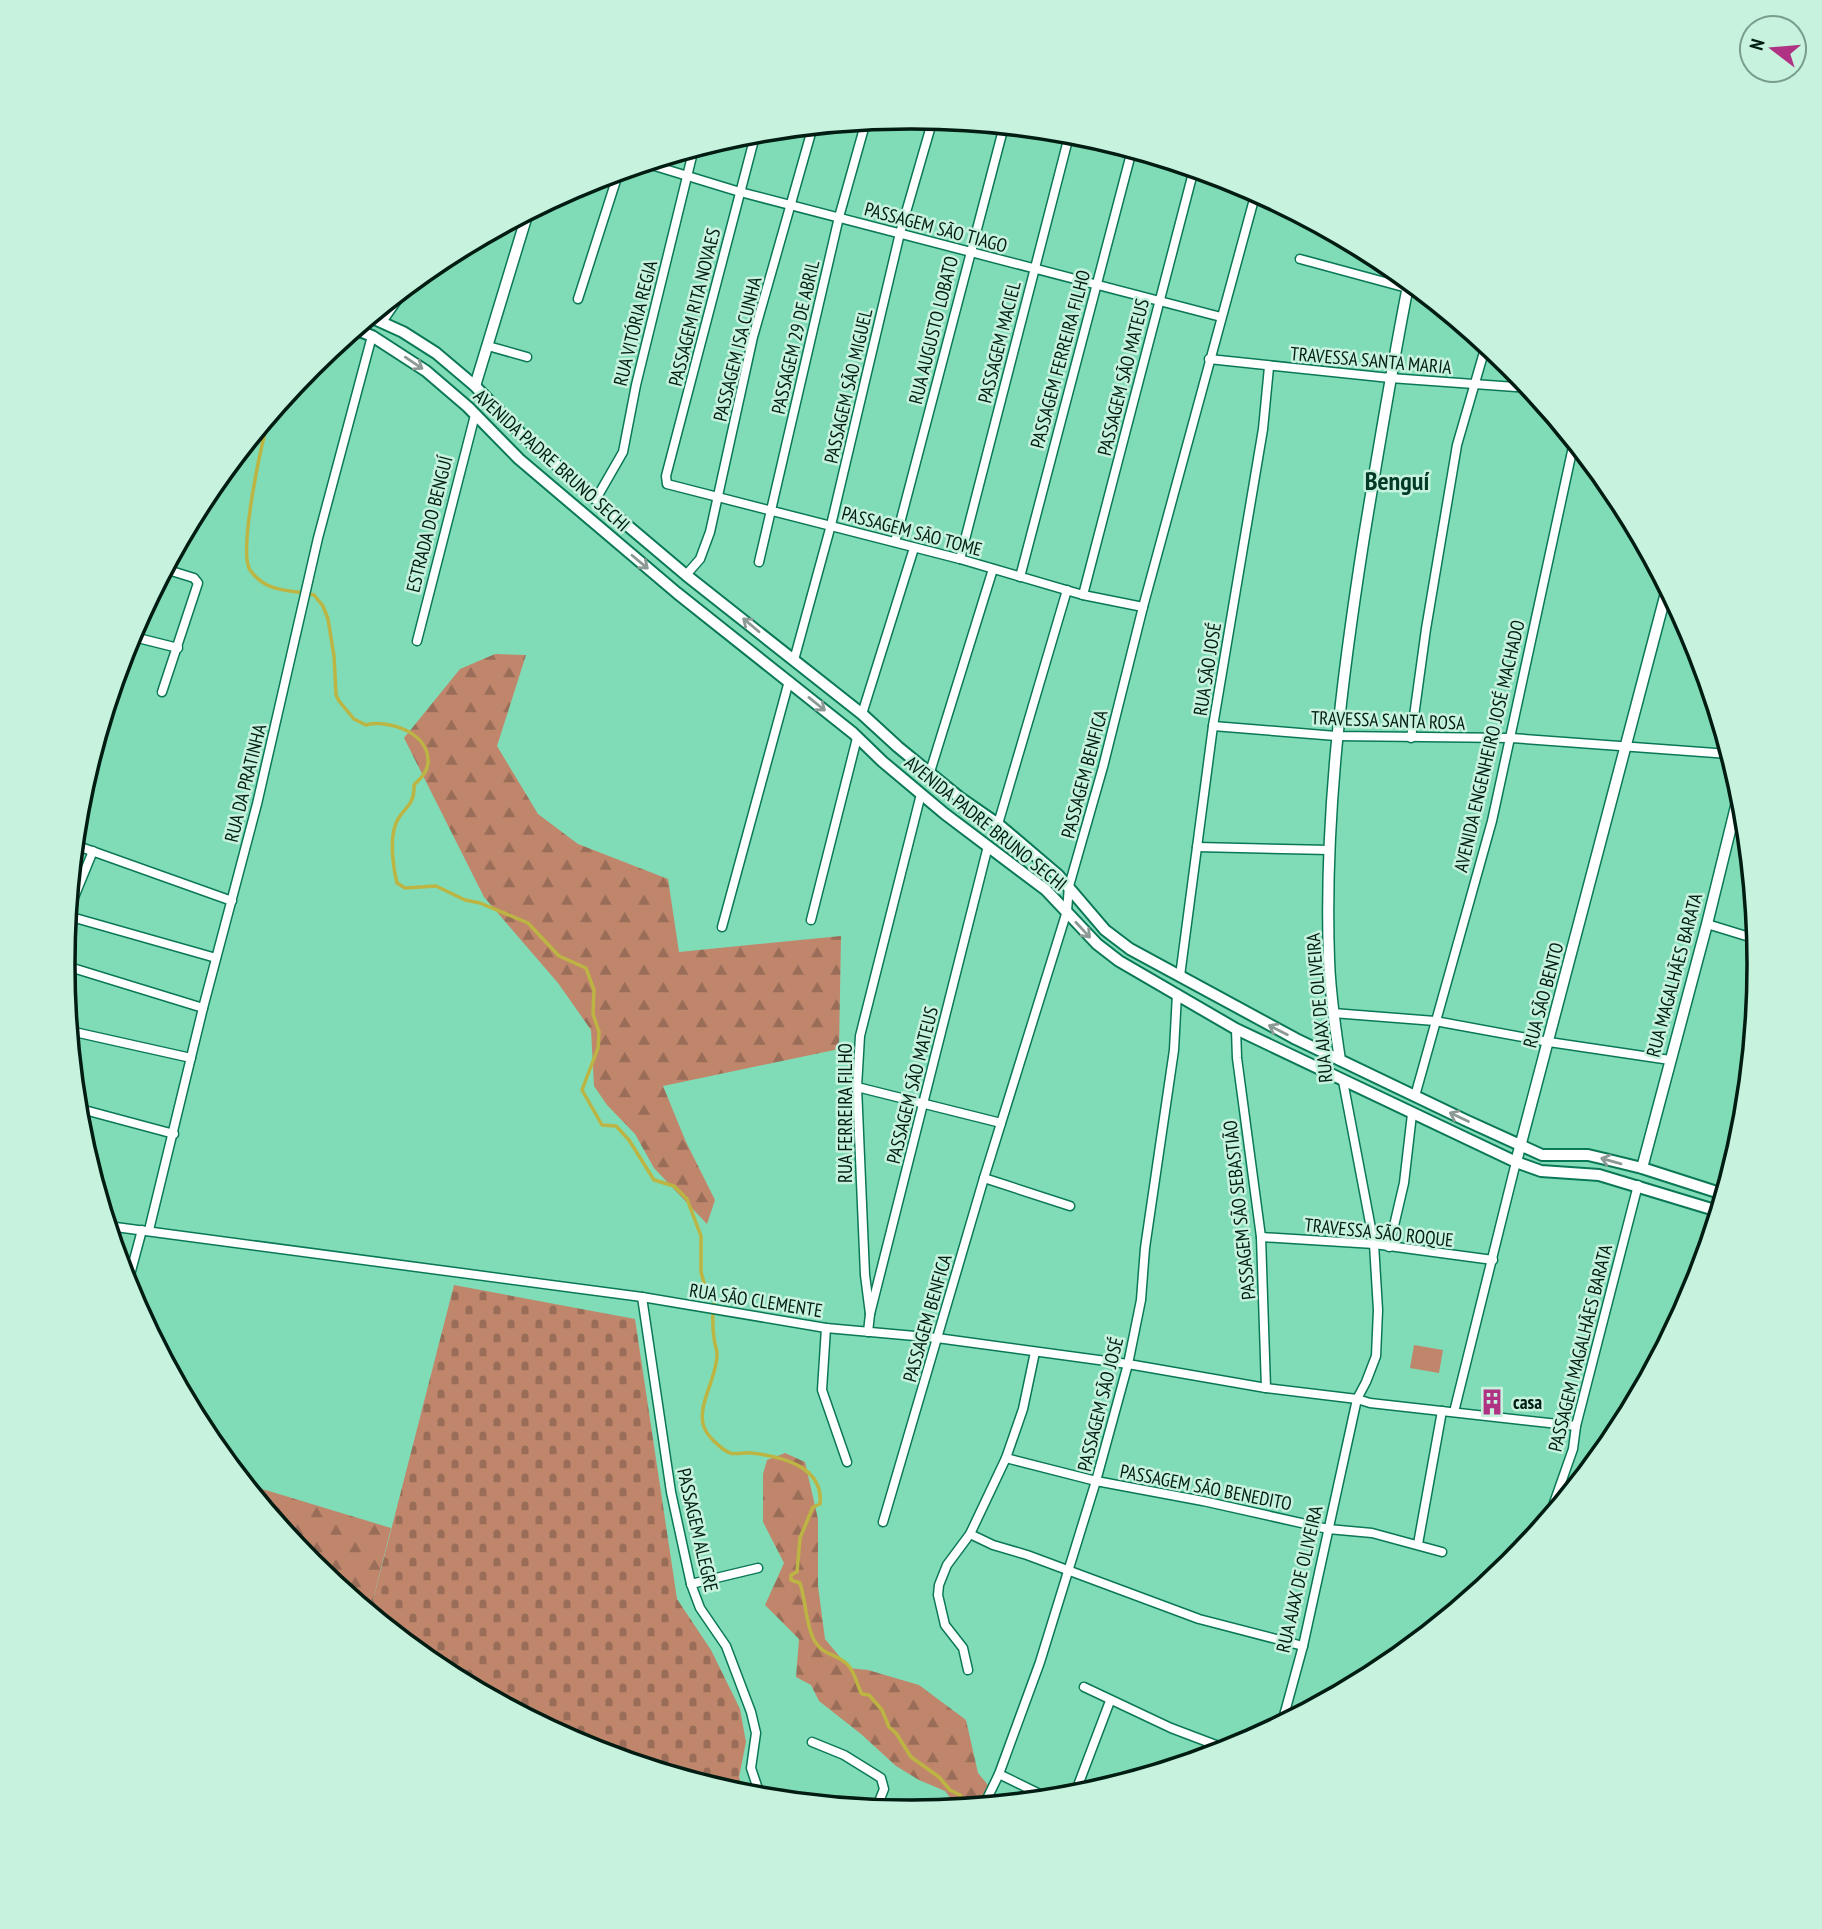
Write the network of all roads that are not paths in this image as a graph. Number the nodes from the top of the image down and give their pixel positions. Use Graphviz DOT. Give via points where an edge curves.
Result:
graph roads {
  1 [pos="930,130"];
  2 [pos="863,131"];
  3 [pos="1002,134"];
  4 [pos="810,135"];
  5 [pos="753,144"];
  6 [pos="1067,144"];
  7 [pos="692,158"];
  8 [pos="1130,158"];
  9 [pos="659,168"];
  10 [pos="687,177"];
  11 [pos="1192,177"];
  12 [pos="615,183"];
  13 [pos="740,192"];
  14 [pos="1253,202"];
  15 [pos="790,205"];
  16 [pos="839,217"];
  17 [pos="524,224"];
  18 [pos="900,233"];
  19 [pos="969,252"];
  20 [pos="1300,260"];
  21 [pos="1034,270"];
  22 [pos="1391,281"];
  23 [pos="1095,286"];
  24 [pos="1407,292"];
  25 [pos="578,299"];
  26 [pos="1158,302"];
  27 [pos="389,312"];
  28 [pos="1221,317"];
  29 [pos="379,321"];
  30 [pos="382,322"];
  31 [pos="363,334"];
  32 [pos="371,339"];
  33 [pos="488,346"];
  34 [pos="1483,356"];
  35 [pos="527,357"];
  36 [pos="1209,359"];
  37 [pos="1269,367"];
  38 [pos="1390,378"];
  39 [pos="1475,385"];
  40 [pos="475,386"];
  41 [pos="1514,387"];
  42 [pos="475,415"];
  43 [pos="1572,453"];
  44 [pos="673,486"];
  45 [pos="719,497"];
  46 [pos="596,499"];
  47 [pos="770,510"];
  48 [pos="831,525"];
  49 [pos="895,542"];
  50 [pos="914,548"];
  51 [pos="960,559"];
  52 [pos="759,562"];
  53 [pos="993,569"];
  54 [pos="174,572"];
  55 [pos="686,575"];
  56 [pos="1020,577"];
  57 [pos="1067,590"];
  58 [pos="1083,595"];
  59 [pos="1664,601"];
  60 [pos="1143,607"];
  61 [pos="142,639"];
  62 [pos="417,641"];
  63 [pos="178,648"];
  64 [pos="794,660"];
  65 [pos="789,681"];
  66 [pos="162,692"];
  67 [pos="862,714"];
  68 [pos="1213,726"];
  69 [pos="1336,736"];
  70 [pos="857,738"];
  71 [pos="1411,738"];
  72 [pos="1511,738"];
  73 [pos="1626,746"];
  74 [pos="1719,753"];
  75 [pos="930,772"];
  76 [pos="921,794"];
  77 [pos="1734,816"];
  78 [pos="998,824"];
  79 [pos="988,846"];
  80 [pos="83,848"];
  81 [pos="1197,848"];
  82 [pos="1330,850"];
  83 [pos="93,851"];
  84 [pos="79,886"];
  85 [pos="1069,886"];
  86 [pos="232,901"];
  87 [pos="1067,911"];
  88 [pos="77,917"];
  89 [pos="811,919"];
  90 [pos="1707,924"];
  91 [pos="722,927"];
  92 [pos="1746,936"];
  93 [pos="216,958"];
  94 [pos="75,969"];
  95 [pos="1180,976"];
  96 [pos="1177,994"];
  97 [pos="203,1008"];
  98 [pos="1333,1013"];
  99 [pos="1435,1021"];
  100 [pos="1236,1029"];
  101 [pos="78,1033"];
  102 [pos="1549,1042"];
  103 [pos="191,1058"];
  104 [pos="1339,1060"];
  105 [pos="1670,1060"];
  106 [pos="1343,1081"];
  107 [pos="857,1087"];
  108 [pos="1415,1096"];
  109 [pos="924,1104"];
  110 [pos="88,1111"];
  111 [pos="1412,1114"];
  112 [pos="1001,1123"];
  113 [pos="174,1134"];
  114 [pos="1521,1146"];
  115 [pos="1516,1162"];
  116 [pos="1642,1168"];
  117 [pos="984,1178"];
  118 [pos="1638,1185"];
  119 [pos="1715,1191"];
  120 [pos="1070,1206"];
  121 [pos="1710,1208"];
  122 [pos="118,1227"];
  123 [pos="146,1230"];
  124 [pos="1261,1237"];
  125 [pos="1374,1244"];
  126 [pos="1388,1247"];
  127 [pos="1493,1260"];
  128 [pos="133,1268"];
  129 [pos="642,1297"];
  130 [pos="870,1314"];
  131 [pos="826,1328"];
  132 [pos="867,1332"];
  133 [pos="937,1338"];
  134 [pos="1035,1352"];
  135 [pos="1128,1364"];
  136 [pos="1266,1388"];
  137 [pos="1357,1399"];
  138 [pos="1442,1411"];
  139 [pos="1454,1412"];
  140 [pos="1576,1426"];
  141 [pos="1006,1458"];
  142 [pos="847,1462"];
  143 [pos="1096,1481"];
  144 [pos="1557,1494"];
  145 [pos="883,1522"];
  146 [pos="1328,1529"];
  147 [pos="971,1534"];
  148 [pos="1418,1544"];
  149 [pos="1442,1552"];
  150 [pos="758,1568"];
  151 [pos="1069,1571"];
  152 [pos="691,1584"];
  153 [pos="1303,1646"];
  154 [pos="968,1670"];
  155 [pos="1084,1687"];
  156 [pos="1110,1701"];
  157 [pos="1285,1712"];
  158 [pos="812,1742"];
  159 [pos="1212,1744"];
  160 [pos="999,1774"];
  161 [pos="1079,1783"];
  162 [pos="757,1785"];
  163 [pos="1033,1791"];
  164 [pos="988,1796"];
  165 [pos="881,1799"];
  1 -- 18 [label="street, PASSAGEM SÃO MIGUEL"];
  2 -- 16 [label="street, PASSAGEM 29 DE ABRIL"];
  3 -- 19 [label="street, RUA AUGUSTO LOBATO"];
  4 -- 15 [label="street, PASSAGEM ISA CUNHA"];
  5 -- 13 [label="street, PASSAGEM RITA NOVAES"];
  6 -- 21 [label="street, PASSAGEM MACIEL"];
  7 -- 10 [label="street, RUA VITÓRIA REGIA"];
  8 -- 23 [label="street, PASSAGEM FERREIRA FILHO"];
  9 -- 10 [label="street, PASSAGEM SÃO TIAGO"];
  10 -- 13 [label="street, PASSAGEM SÃO TIAGO"];
  10 -- 46 [label="street, RUA VITÓRIA REGIA" via="623,452"];
  11 -- 26 [label="street, PASSAGEM SÃO MATEUS"];
  12 -- 25 [label="street"];
  13 -- 15 [label="street, PASSAGEM SÃO TIAGO"];
  13 -- 44 [label="street, PASSAGEM RITA NOVAES" via="666,476"];
  14 -- 28 [label="street, PASSAGEM BENFICA"];
  15 -- 16 [label="street, PASSAGEM SÃO TIAGO"];
  15 -- 45 [label="street, PASSAGEM ISA CUNHA" via="753,337"];
  16 -- 18 [label="street, PASSAGEM SÃO TIAGO"];
  16 -- 47 [label="street, PASSAGEM 29 DE ABRIL"];
  17 -- 33 [label="street"];
  18 -- 19 [label="street, PASSAGEM SÃO TIAGO"];
  18 -- 48 [label="street, PASSAGEM SÃO MIGUEL"];
  19 -- 21 [label="street, PASSAGEM SÃO TIAGO"];
  19 -- 49 [label="street, RUA AUGUSTO LOBATO"];
  20 -- 22 [label="street"];
  21 -- 23 [label="street, PASSAGEM SÃO TIAGO"];
  21 -- 51 [label="street, PASSAGEM MACIEL"];
  23 -- 26 [label="street, PASSAGEM SÃO TIAGO"];
  23 -- 56 [label="street, PASSAGEM FERREIRA FILHO"];
  24 -- 38 [label="street, RUA AJAX DE OLIVEIRA"];
  26 -- 28 [label="street, PASSAGEM SÃO TIAGO"];
  26 -- 58 [label="street, PASSAGEM SÃO MATEUS"];
  27 -- 30 [label="street"];
  28 -- 36 [label="street, PASSAGEM BENFICA"];
  29 -- 30 [label="main road, AVENIDA PADRE BRUNO SECHI"];
  30 -- 40 [label="main road, AVENIDA PADRE BRUNO SECHI" via="436,353"];
  31 -- 32 [label="main road, AVENIDA PADRE BRUNO SECHI"];
  32 -- 42 [label="main road, AVENIDA PADRE BRUNO SECHI, one-way" via="426,371"];
  32 -- 86 [label="street, RUA DA PRATINHA"];
  33 -- 35 [label="street"];
  33 -- 40 [label="street"];
  34 -- 39 [label="street"];
  36 -- 37 [label="street, TRAVESSA SANTA MARIA"];
  36 -- 60 [label="street, PASSAGEM BENFICA"];
  37 -- 38 [label="street, TRAVESSA SANTA MARIA"];
  37 -- 68 [label="street, RUA SÃO JOSÉ" via="1263,429"];
  38 -- 39 [label="street, TRAVESSA SANTA MARIA"];
  38 -- 69 [label="street, RUA AJAX DE OLIVEIRA"];
  39 -- 41 [label="street, TRAVESSA SANTA MARIA"];
  39 -- 71 [label="street" via="1457,445"];
  40 -- 46 [label="main road, AVENIDA PADRE BRUNO SECHI"];
  42 -- 62 [label="street, ESTRADA DO BENGUÍ"];
  42 -- 65 [label="main road, AVENIDA PADRE BRUNO SECHI, one-way" via="571,504"];
  43 -- 72 [label="street, AVENIDA ENGENHEIRO JOSÉ MACHADO"];
  44 -- 45 [label="street, PASSAGEM SÃO TOME"];
  45 -- 47 [label="street, PASSAGEM SÃO TOME"];
  45 -- 55 [label="street, PASSAGEM ISA CUNHA" via="700,559"];
  46 -- 55 [label="main road, AVENIDA PADRE BRUNO SECHI"];
  47 -- 48 [label="street, PASSAGEM SÃO TOME"];
  47 -- 52 [label="street, PASSAGEM 29 DE ABRIL"];
  48 -- 49 [label="street, PASSAGEM SÃO TOME"];
  48 -- 64 [label="street, PASSAGEM SÃO MIGUEL"];
  49 -- 50 [label="street, PASSAGEM SÃO TOME"];
  50 -- 51 [label="street, PASSAGEM SÃO TOME"];
  50 -- 67 [label="street"];
  51 -- 53 [label="street, PASSAGEM SÃO TOME"];
  53 -- 56 [label="street, PASSAGEM SÃO TOME"];
  53 -- 75 [label="street"];
  54 -- 63 [label="street" via="198,583"];
  64 -- 55 [label="main road, AVENIDA PADRE BRUNO SECHI, one-way"];
  56 -- 57 [label="street, PASSAGEM SÃO TOME"];
  57 -- 58 [label="street, PASSAGEM SÃO TOME"];
  57 -- 78 [label="street"];
  58 -- 60 [label="street, PASSAGEM SÃO TOME"];
  59 -- 73 [label="street, RUA SÃO BENTO"];
  60 -- 85 [label="street, PASSAGEM BENFICA"];
  61 -- 63 [label="street"];
  63 -- 66 [label="street"];
  64 -- 67 [label="main road, AVENIDA PADRE BRUNO SECHI"];
  65 -- 70 [label="main road, AVENIDA PADRE BRUNO SECHI, one-way"];
  65 -- 91 [label="street"];
  67 -- 75 [label="main road, AVENIDA PADRE BRUNO SECHI"];
  68 -- 69 [label="street, TRAVESSA SANTA ROSA"];
  68 -- 81 [label="street, RUA SÃO JOSÉ"];
  69 -- 71 [label="street, TRAVESSA SANTA ROSA"];
  69 -- 82 [label="street, RUA AJAX DE OLIVEIRA"];
  70 -- 76 [label="main road, AVENIDA PADRE BRUNO SECHI"];
  70 -- 89 [label="street"];
  71 -- 72 [label="street, TRAVESSA SANTA ROSA"];
  72 -- 73 [label="street, TRAVESSA SANTA ROSA"];
  72 -- 99 [label="street, AVENIDA ENGENHEIRO JOSÉ MACHADO"];
  73 -- 74 [label="street, TRAVESSA SANTA ROSA"];
  73 -- 102 [label="street, RUA SÃO BENTO"];
  75 -- 78 [label="main road, AVENIDA PADRE BRUNO SECHI"];
  76 -- 79 [label="main road, AVENIDA PADRE BRUNO SECHI"];
  76 -- 107 [label="street, RUA FERREIRA FILHO" via="860,1037"];
  77 -- 90 [label="street, RUA MAGALHÃES BARATA"];
  78 -- 85 [label="main road, AVENIDA PADRE BRUNO SECHI"];
  79 -- 87 [label="main road, AVENIDA PADRE BRUNO SECHI"];
  79 -- 109 [label="street, PASSAGEM SÃO MATEUS"];
  80 -- 83 [label="street"];
  81 -- 82 [label="street"];
  81 -- 95 [label="street, RUA SÃO JOSÉ"];
  82 -- 98 [label="street, RUA AJAX DE OLIVEIRA" via="1328,961"];
  83 -- 84 [label="street"];
  83 -- 86 [label="street"];
  85 -- 87 [label="street, PASSAGEM BENFICA"];
  85 -- 95 [label="main road, AVENIDA PADRE BRUNO SECHI" via="1105,930"];
  86 -- 93 [label="street, RUA DA PRATINHA"];
  87 -- 96 [label="main road, AVENIDA PADRE BRUNO SECHI, one-way" via="1119,961"];
  87 -- 112 [label="street, PASSAGEM BENFICA"];
  88 -- 93 [label="street"];
  90 -- 92 [label="street"];
  90 -- 105 [label="street, RUA MAGALHÃES BARATA"];
  93 -- 97 [label="street, RUA DA PRATINHA"];
  94 -- 97 [label="street"];
  104 -- 95 [label="main road, AVENIDA PADRE BRUNO SECHI, one-way"];
  96 -- 100 [label="main road, AVENIDA PADRE BRUNO SECHI"];
  96 -- 135 [label="street, PASSAGEM SÃO JOSÉ" via="1174,1051 1141,1300"];
  97 -- 103 [label="street, RUA DA PRATINHA"];
  98 -- 99 [label="street"];
  98 -- 104 [label="street, RUA AJAX DE OLIVEIRA"];
  99 -- 102 [label="street"];
  99 -- 108 [label="street, AVENIDA ENGENHEIRO JOSÉ MACHADO"];
  100 -- 106 [label="main road, AVENIDA PADRE BRUNO SECHI"];
  100 -- 124 [label="street, PASSAGEM SÃO SEBASTIÃO"];
  101 -- 103 [label="street"];
  102 -- 105 [label="street"];
  102 -- 114 [label="street, RUA SÃO BENTO"];
  103 -- 113 [label="street, RUA DA PRATINHA"];
  104 -- 106 [label="main road, RUA AJAX DE OLIVEIRA"];
  104 -- 108 [label="main road, AVENIDA PADRE BRUNO SECHI"];
  105 -- 116 [label="street, RUA MAGALHÃES BARATA"];
  106 -- 111 [label="main road, AVENIDA PADRE BRUNO SECHI"];
  106 -- 125 [label="street, RUA AJAX DE OLIVEIRA"];
  107 -- 109 [label="street"];
  107 -- 130 [label="street, RUA FERREIRA FILHO"];
  114 -- 108 [label="main road, AVENIDA PADRE BRUNO SECHI, one-way"];
  109 -- 112 [label="street"];
  109 -- 130 [label="street, PASSAGEM SÃO MATEUS"];
  110 -- 113 [label="street"];
  111 -- 115 [label="main road, AVENIDA PADRE BRUNO SECHI"];
  111 -- 126 [label="street" via="1404,1183"];
  112 -- 117 [label="street, PASSAGEM BENFICA"];
  113 -- 123 [label="street, RUA DA PRATINHA"];
  114 -- 115 [label="street, RUA SÃO BENTO"];
  116 -- 114 [label="main road, AVENIDA PADRE BRUNO SECHI, one-way" via="1588,1155 1542,1154"];
  115 -- 118 [label="main road, AVENIDA PADRE BRUNO SECHI" via="1541,1171 1599,1175"];
  115 -- 127 [label="street, RUA SÃO BENTO"];
  116 -- 119 [label="main road, AVENIDA PADRE BRUNO SECHI"];
  117 -- 120 [label="street"];
  117 -- 133 [label="street, PASSAGEM BENFICA"];
  118 -- 121 [label="main road, AVENIDA PADRE BRUNO SECHI"];
  118 -- 140 [label="street, PASSAGEM MAGALHÃES BARATA"];
  122 -- 123 [label="street, RUA SÃO CLEMENTE"];
  123 -- 128 [label="street, RUA DA PRATINHA"];
  123 -- 129 [label="street, RUA SÃO CLEMENTE"];
  124 -- 125 [label="street, TRAVESSA SÃO ROQUE"];
  124 -- 136 [label="street, PASSAGEM SÃO SEBASTIÃO"];
  125 -- 126 [label="street, TRAVESSA SÃO ROQUE"];
  125 -- 137 [label="street, RUA AJAX DE OLIVEIRA" via="1376,1356"];
  126 -- 127 [label="street, TRAVESSA SÃO ROQUE"];
  127 -- 139 [label="street, RUA SÃO BENTO"];
  129 -- 131 [label="street, RUA SÃO CLEMENTE"];
  129 -- 152 [label="street, PASSAGEM ALEGRE" via="671,1492"];
  130 -- 132 [label="street, PASSAGEM SÃO MATEUS"];
  131 -- 132 [label="street, RUA SÃO CLEMENTE"];
  131 -- 142 [label="street" via="822,1390"];
  132 -- 133 [label="street, RUA SÃO CLEMENTE"];
  133 -- 134 [label="street, RUA SÃO CLEMENTE"];
  133 -- 145 [label="street, PASSAGEM BENFICA"];
  134 -- 135 [label="street, RUA SÃO CLEMENTE"];
  134 -- 141 [label="street"];
  135 -- 136 [label="street, RUA SÃO CLEMENTE"];
  135 -- 143 [label="street, PASSAGEM SÃO JOSÉ"];
  136 -- 137 [label="street, RUA SÃO CLEMENTE"];
  137 -- 138 [label="street, RUA SÃO CLEMENTE"];
  137 -- 146 [label="street, RUA AJAX DE OLIVEIRA"];
  138 -- 139 [label="street, RUA SÃO CLEMENTE"];
  138 -- 148 [label="street"];
  139 -- 140 [label="street, RUA SÃO CLEMENTE"];
  140 -- 144 [label="street, PASSAGEM MAGALHÃES BARATA"];
  141 -- 143 [label="street, PASSAGEM SÃO BENEDITO"];
  141 -- 147 [label="street"];
  143 -- 146 [label="street, PASSAGEM SÃO BENEDITO"];
  143 -- 151 [label="street, PASSAGEM SÃO JOSÉ"];
  146 -- 148 [label="street, PASSAGEM SÃO BENEDITO"];
  146 -- 153 [label="street, RUA AJAX DE OLIVEIRA"];
  147 -- 151 [label="street"];
  147 -- 154 [label="street" via="947,1564 938,1595 945,1625 963,1648"];
  148 -- 149 [label="street, PASSAGEM SÃO BENEDITO"];
  150 -- 152 [label="street"];
  151 -- 153 [label="street" via="1199,1619"];
  151 -- 160 [label="street, PASSAGEM SÃO JOSÉ"];
  152 -- 162 [label="street, PASSAGEM ALEGRE" via="700,1608 726,1646 751,1712 756,1733 751,1769"];
  153 -- 157 [label="street, RUA AJAX DE OLIVEIRA"];
  155 -- 156 [label="street"];
  156 -- 159 [label="street"];
  156 -- 161 [label="street"];
  158 -- 165 [label="street" via="881,1778"];
  160 -- 163 [label="street"];
  160 -- 164 [label="street, PASSAGEM SÃO JOSÉ"];
}
